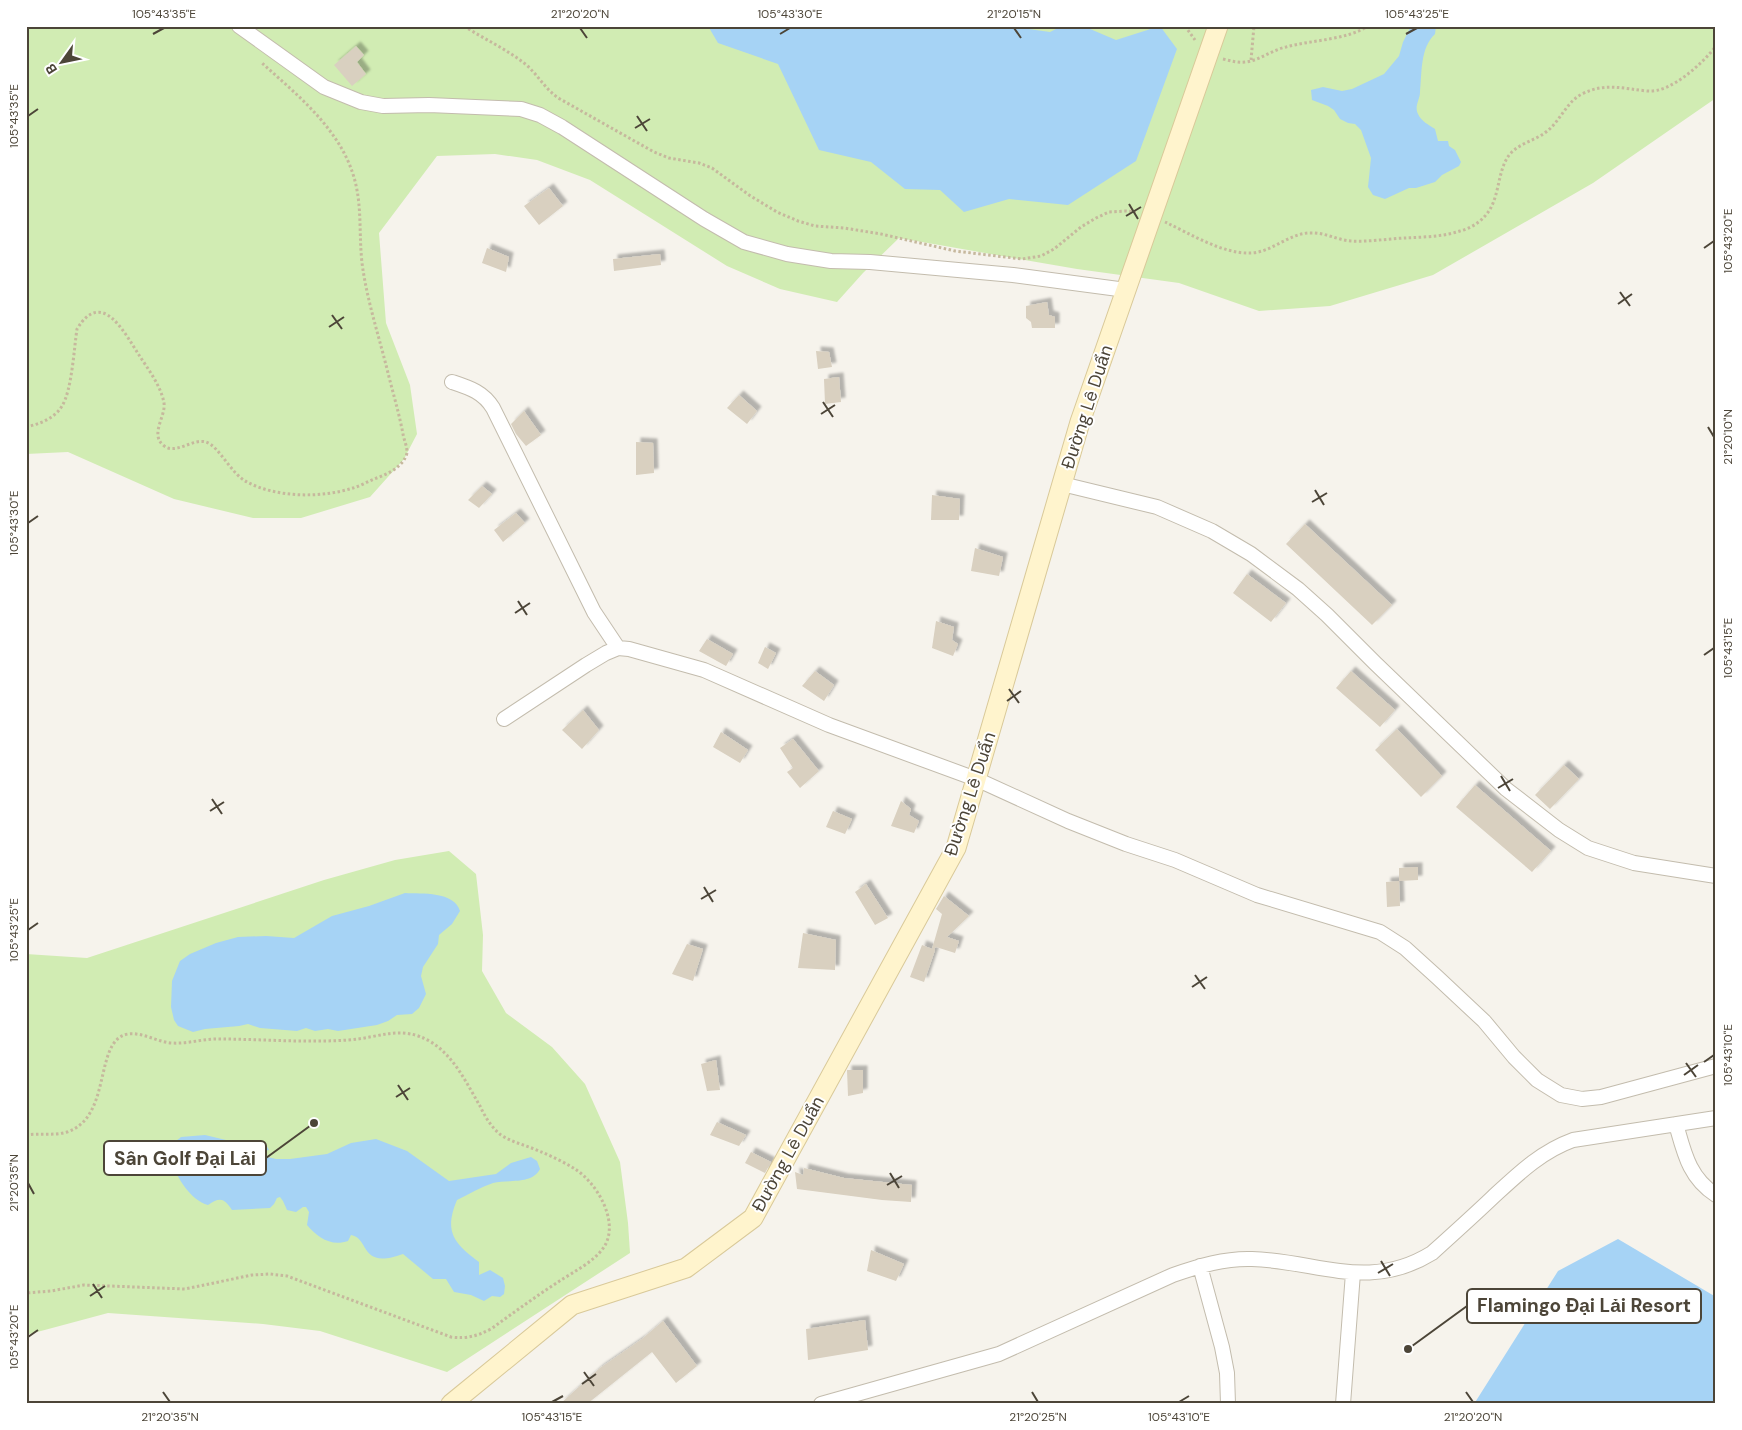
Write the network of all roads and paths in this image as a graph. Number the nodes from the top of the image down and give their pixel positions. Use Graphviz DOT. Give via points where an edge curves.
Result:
graph roads {
  1 [pos="239,26"];
  2 [pos="464,26"];
  3 [pos="1218,26"];
  4 [pos="1254,26"];
  5 [pos="1368,26"];
  6 [pos="1716,46"];
  7 [pos="1208,56"];
  8 [pos="258,58"];
  9 [pos="1251,60"];
  10 [pos="1152,215"];
  11 [pos="1126,290"];
  12 [pos="452,382"];
  13 [pos="26,427"];
  14 [pos="1062,484"];
  15 [pos="618,648"];
  16 [pos="504,719"];
  17 [pos="976,779"];
  18 [pos="1716,876"];
  19 [pos="1716,1066"];
  20 [pos="1716,1118"];
  21 [pos="1676,1124"];
  22 [pos="26,1135"];
  23 [pos="1716,1195"];
  24 [pos="1200,1266"];
  25 [pos="1353,1273"];
  26 [pos="26,1293"];
  27 [pos="451,1404"];
  28 [pos="821,1404"];
  29 [pos="1228,1404"];
  30 [pos="1343,1404"];
  1 -- 11 [label="street" via="324,88 360,102 383,106 521,110 540,115 744,242 787,254 831,261 1013,275"];
  2 -- 10 [label="path" via="524,63 560,99 661,155 712,168 777,212 815,226 881,234 955,251 1022,259 1041,256 1054,249 1081,227 1109,212"];
  3 -- 7 [label="main road, Đường Lê Duẩn"];
  4 -- 9 [label="path"];
  5 -- 9 [label="path" via="1353,34 1285,47"];
  6 -- 10 [label="path" via="1697,67 1661,89 1650,91 1606,86 1580,95 1547,131 1512,152 1502,167 1491,208 1475,224 1461,231 1360,242 1310,233 1250,254 1208,242"];
  7 -- 9 [label="path" via="1234,62"];
  7 -- 10 [label="main road, Đường Lê Duẩn"];
  8 -- 13 [label="path" via="318,116 339,143 349,163 358,191 367,296 402,427 407,453 405,459 397,468 353,488 318,495 270,492 245,482 208,442 167,448 158,438 164,405 161,393 120,324 98,311 90,314 77,329 63,405 45,421"];
  10 -- 11 [label="main road, Đường Lê Duẩn"];
  11 -- 14 [label="main road, Đường Lê Duẩn"];
  12 -- 15 [label="street" via="476,390 493,408 594,612"];
  14 -- 17 [label="main road, Đường Lê Duẩn"];
  14 -- 18 [label="street" via="1157,507 1212,530 1251,554 1327,615 1506,788 1559,830 1588,848 1634,863"];
  15 -- 16 [label="street"];
  15 -- 17 [label="street" via="704,670 829,725"];
  17 -- 19 [label="street" via="1068,821 1175,860 1257,895 1380,932 1405,948 1484,1021 1537,1080 1561,1094 1582,1099 1601,1097"];
  17 -- 27 [label="main road, Đường Lê Duẩn" via="956,848 753,1218 686,1268 572,1305"];
  20 -- 21 [label="street"];
  21 -- 23 [label="street" via="1684,1155 1694,1174"];
  21 -- 25 [label="street" via="1558,1145 1524,1168 1432,1253 1418,1262 1376,1273"];
  22 -- 26 [label="path" via="67,1132 89,1115 96,1101 108,1052 119,1038 127,1034 141,1034 172,1043 214,1039 331,1041 405,1032 418,1034 446,1053 500,1134 576,1170 594,1187 606,1207 609,1230 605,1246 581,1267 491,1329 465,1338 451,1337 287,1276 270,1274 184,1288 84,1285"];
  24 -- 25 [label="street" via="1252,1259"];
  24 -- 28 [label="street" via="1165,1278 998,1354"];
  24 -- 29 [label="street" via="1222,1347"];
  25 -- 30 [label="street"];
}
